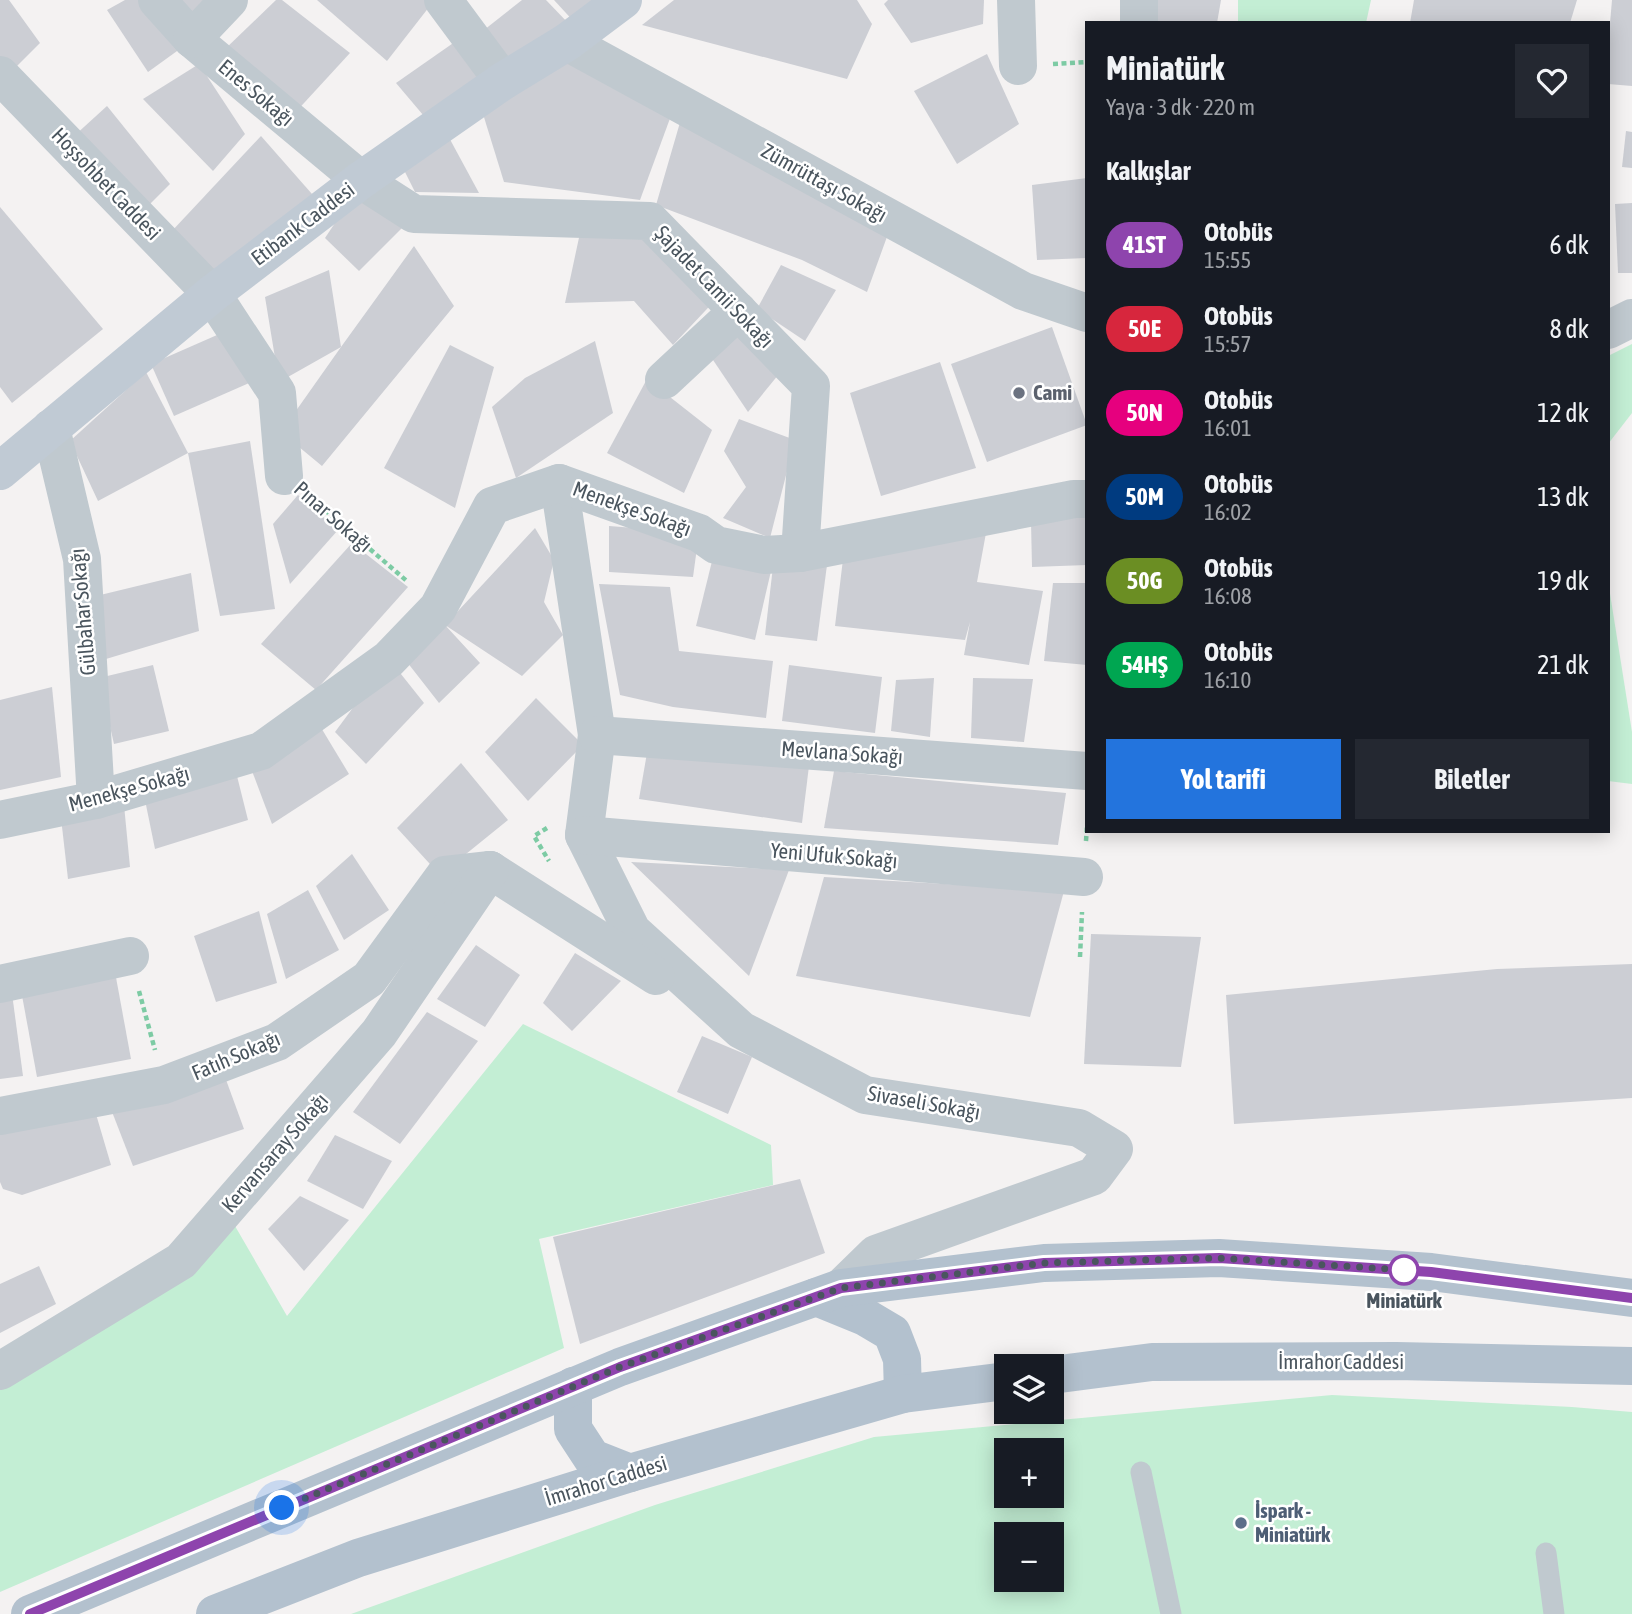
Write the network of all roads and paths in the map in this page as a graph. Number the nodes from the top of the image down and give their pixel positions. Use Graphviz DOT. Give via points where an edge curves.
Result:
graph roads {
  1 [pos="157,0"];
  2 [pos="229,0"];
  3 [pos="443,0"];
  4 [pos="622,0"];
  5 [pos="1016,0"];
  6 [pos="1139,0"];
  7 [pos="1139,21"];
  8 [pos="192,39"];
  9 [pos="567,42"];
  10 [pos="1018,66"];
  11 [pos="0,75"];
  12 [pos="503,81"];
  13 [pos="361,180"];
  14 [pos="212,293"];
  15 [pos="738,311"];
  16 [pos="1085,312"];
  17 [pos="1632,318"];
  18 [pos="1610,329"];
  19 [pos="664,380"];
  20 [pos="51,428"];
  21 [pos="0,471"];
  22 [pos="285,476"];
  23 [pos="559,483"];
  24 [pos="1085,499"];
  25 [pos="800,554"];
  26 [pos="438,608"];
  27 [pos="597,735"];
  28 [pos="1085,771"];
  29 [pos="96,800"];
  30 [pos="0,820"];
  31 [pos="584,835"];
  32 [pos="490,870"];
  33 [pos="1084,877"];
  34 [pos="130,956"];
  35 [pos="0,984"];
  36 [pos="741,1030"];
  37 [pos="164,1085"];
  38 [pos="0,1116"];
  39 [pos="829,1292"];
  40 [pos="1632,1298"];
  41 [pos="1632,1366"];
  42 [pos="0,1371"];
  43 [pos="1064,1373"];
  44 [pos="994,1383"];
  45 [pos="573,1386"];
  46 [pos="903,1394"];
  47 [pos="1141,1472"];
  48 [pos="630,1473"];
  49 [pos="1546,1553"];
  50 [pos="30,1614"];
  51 [pos="215,1614"];
  52 [pos="1171,1614"];
  53 [pos="1554,1614"];
  1 -- 8 [label="street, Enes Sokağı"];
  2 -- 8 [label="street"];
  3 -- 12 [label="street"];
  4 -- 9 [label="main road, Etibank Caddesi"];
  5 -- 10 [label="street"];
  6 -- 7 [label="street"];
  8 -- 13 [label="street, Enes Sokağı"];
  9 -- 12 [label="main road, Etibank Caddesi"];
  9 -- 16 [label="street, Zümrüttaşı Sokağı" via="1023,290"];
  11 -- 14 [label="street, Hoşsohbet Caddesi"];
  12 -- 13 [label="main road, Etibank Caddesi"];
  13 -- 14 [label="main road, Etibank Caddesi"];
  13 -- 15 [label="street, Şajadet Camii Sokağı" via="414,214 650,221"];
  14 -- 20 [label="main road, Etibank Caddesi"];
  14 -- 22 [label="street, Pınar Sokağı" via="277,393"];
  15 -- 19 [label="street"];
  15 -- 25 [label="street, Şajadet Camii Sokağı" via="811,386"];
  17 -- 18 [label="street"];
  20 -- 21 [label="main road, Etibank Caddesi"];
  20 -- 29 [label="street, Gülbahar Sokağı" via="82,559"];
  22 -- 26 [label="path, Pınar Sokağı"];
  23 -- 25 [label="street, Menekşe Sokağı" via="699,533 716,545 764,555"];
  23 -- 26 [label="street, Menekşe Sokağı" via="492,506"];
  23 -- 27 [label="street"];
  24 -- 25 [label="street, Menekşe Sokağı"];
  26 -- 29 [label="street, Menekşe Sokağı" via="389,660 261,751"];
  27 -- 28 [label="street, Mevlana Sokağı"];
  27 -- 31 [label="street"];
  29 -- 30 [label="street, Menekşe Sokağı"];
  31 -- 33 [label="street, Yeni Ufuk Sokağı"];
  31 -- 36 [label="street, Sivaseli Sokağı" via="632,931"];
  32 -- 36 [label="street"];
  32 -- 37 [label="street, Fatıh Sokağı" via="444,875 369,979 277,1042"];
  32 -- 42 [label="street, Kervansaray Sokağı" via="379,1033 181,1261"];
  34 -- 35 [label="street"];
  34 -- 37 [label="path"];
  36 -- 39 [label="street, Sivaseli Sokağı" via="865,1095 1079,1128 1114,1149 1094,1176 876,1254"];
  37 -- 38 [label="street, Fatıh Sokağı"];
  39 -- 40 [label="main road" via="1044,1263 1219,1258 1431,1272"];
  39 -- 45 [label="main road"];
  39 -- 46 [label="main road" via="892,1333 902,1359"];
  41 -- 43 [label="main road, İmrahor Caddesi" via="1152,1362"];
  44 -- 46 [label="main road, İmrahor Caddesi"];
  45 -- 48 [label="main road" via="573,1429 579,1439 592,1458"];
  45 -- 50 [label="main road"];
  46 -- 48 [label="main road, İmrahor Caddesi"];
  47 -- 52 [label="lane"];
  48 -- 51 [label="main road, İmrahor Caddesi" via="358,1558"];
  49 -- 53 [label="lane"];
}
